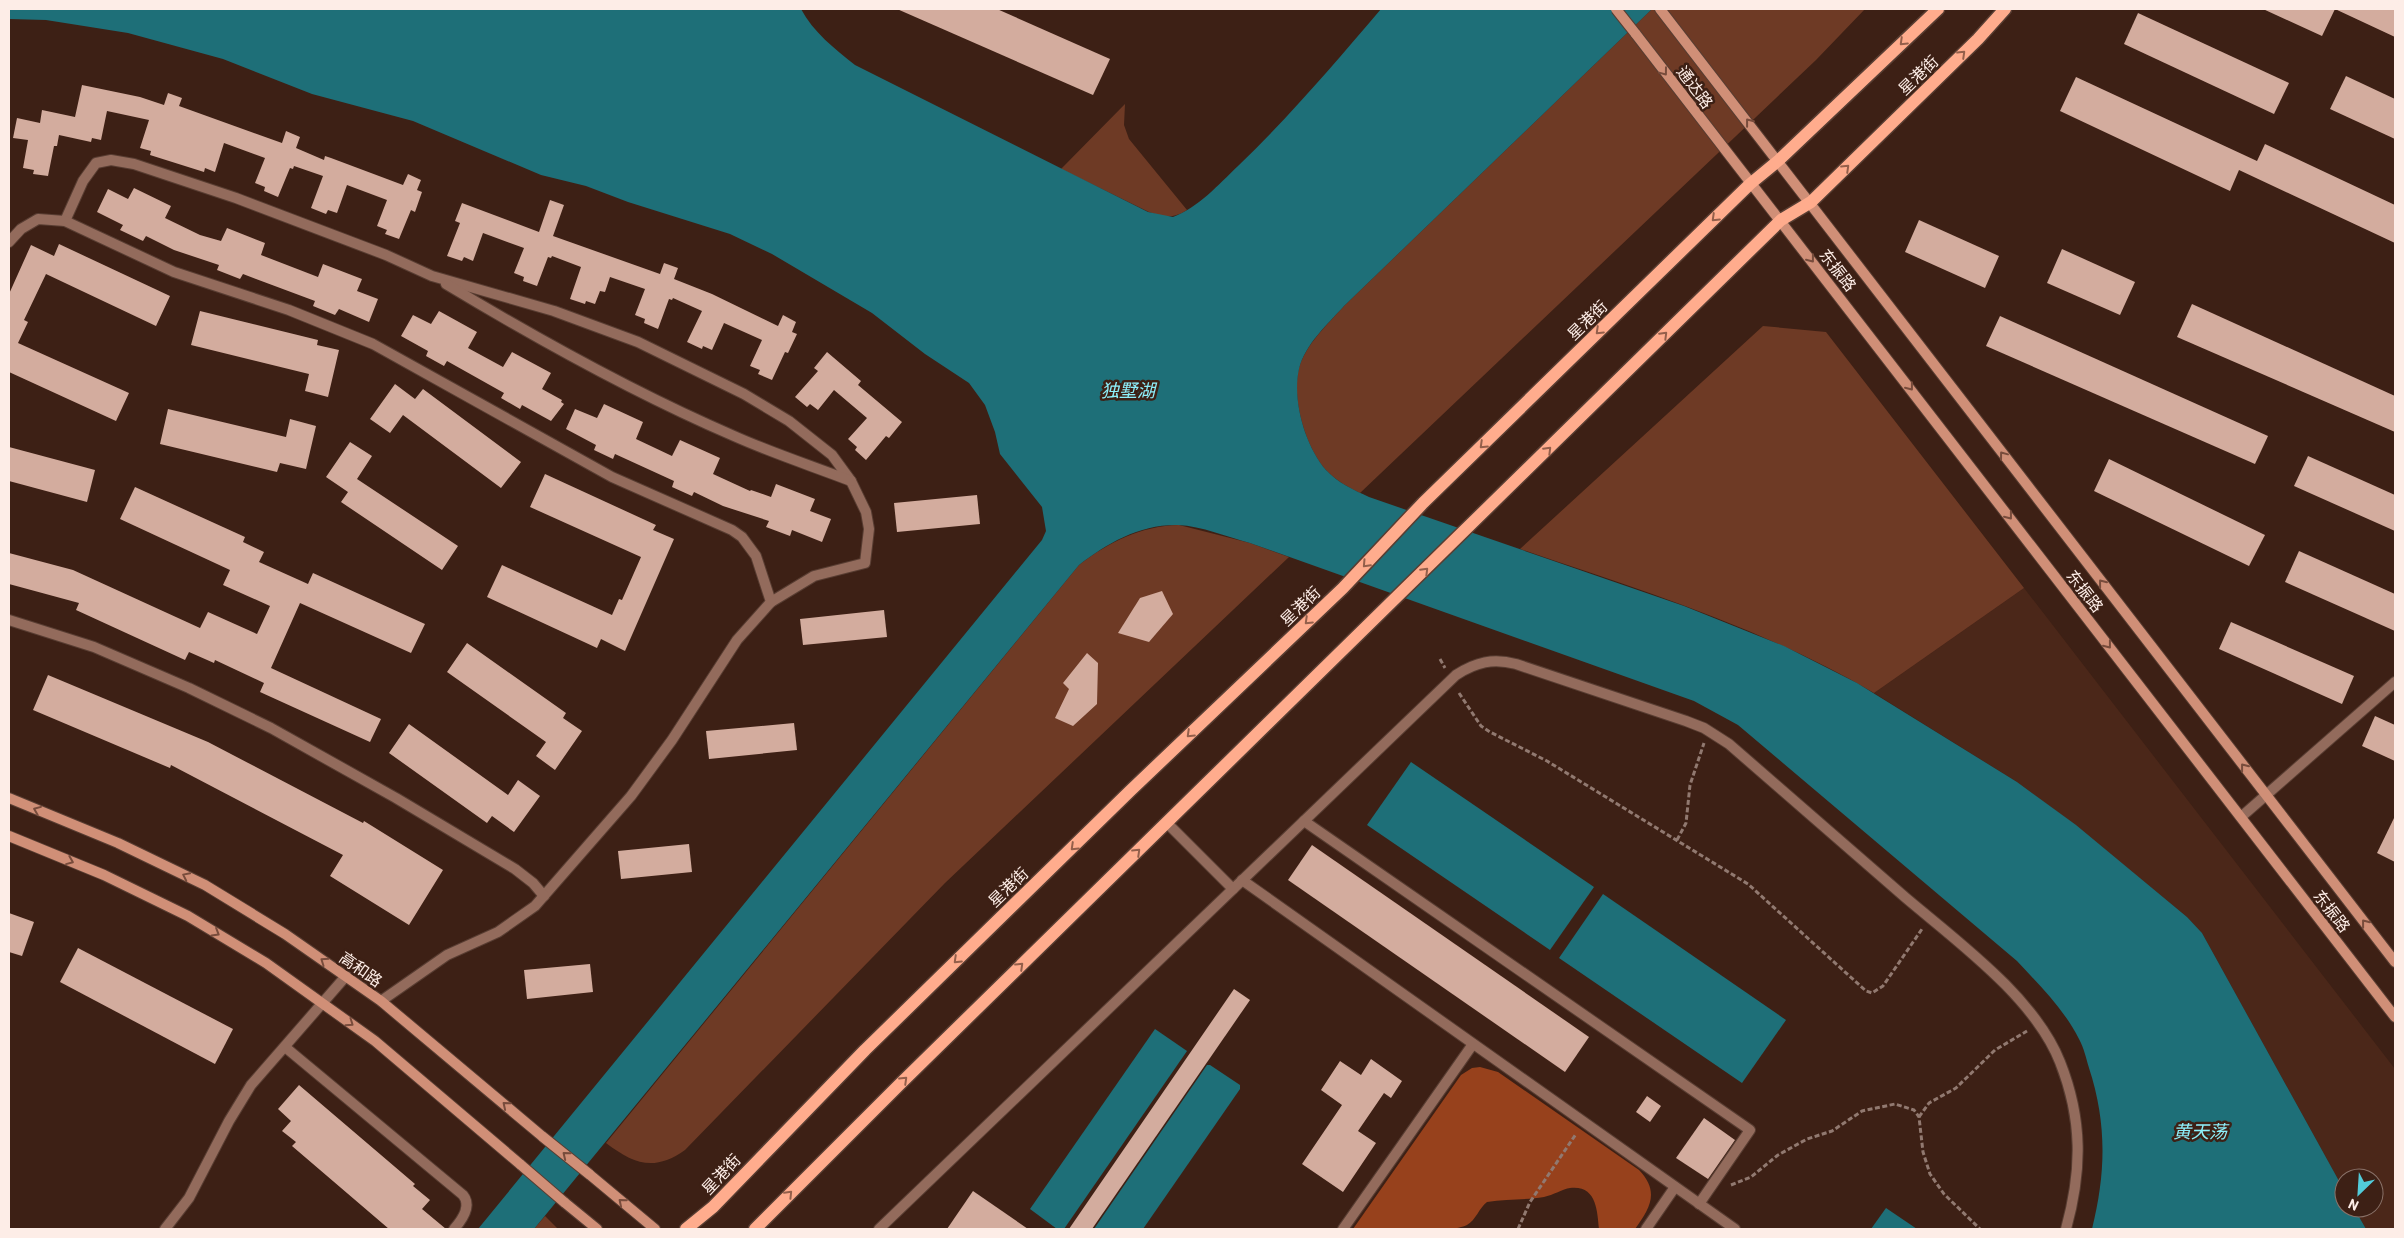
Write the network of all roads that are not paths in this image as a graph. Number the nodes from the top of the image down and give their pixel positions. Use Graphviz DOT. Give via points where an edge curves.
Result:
graph roads {
  1 [pos="1616,9"];
  2 [pos="1938,9"];
  3 [pos="2005,9"];
  4 [pos="1662,10"];
  5 [pos="1779,160"];
  6 [pos="1750,184"];
  7 [pos="1811,202"];
  8 [pos="1781,220"];
  9 [pos="65,221"];
  10 [pos="9,242"];
  11 [pos="432,276"];
  12 [pos="851,481"];
  13 [pos="771,602"];
  14 [pos="9,620"];
  15 [pos="2395,682"];
  16 [pos="2266,795"];
  17 [pos="9,798"];
  18 [pos="2241,817"];
  19 [pos="1304,822"];
  20 [pos="1167,823"];
  21 [pos="9,836"];
  22 [pos="1242,880"];
  23 [pos="1233,889"];
  24 [pos="544,896"];
  25 [pos="2395,962"];
  26 [pos="346,976"];
  27 [pos="381,1001"];
  28 [pos="323,1004"];
  29 [pos="2395,1018"];
  30 [pos="1473,1044"];
  31 [pos="285,1047"];
  32 [pos="1675,1187"];
  33 [pos="1699,1204"];
  34 [pos="165,1229"];
  35 [pos="454,1229"];
  36 [pos="597,1229"];
  37 [pos="654,1229"];
  38 [pos="686,1229"];
  39 [pos="755,1229"];
  40 [pos="879,1229"];
  41 [pos="1343,1229"];
  42 [pos="1646,1229"];
  43 [pos="1734,1229"];
  44 [pos="2066,1229"];
  1 -- 6 [label="main road, 通达路, one-way, bridge"];
  2 -- 5 [label="main road, 星港街, one-way"];
  7 -- 3 [label="main road, 星港街, one-way"];
  5 -- 4 [label="main road, 通达路, one-way"];
  5 -- 6 [label="main road, 星港街"];
  5 -- 7 [label="main road, 东振路"];
  6 -- 8 [label="main road, 东振路"];
  6 -- 38 [label="main road, 星港街, one-way" via="1423,503 1343,588 907,1009 713,1207"];
  7 -- 8 [label="main road, 星港街"];
  16 -- 7 [label="main road, 东振路, one-way"];
  8 -- 18 [label="main road, 东振路, one-way"];
  20 -- 8 [label="main road, 星港街, one-way"];
  9 -- 10 [label="street" via="38,220 21,228"];
  9 -- 11 [label="street" via="89,170 96,163 111,160 134,164 228,195 386,254"];
  9 -- 13 [label="street" via="174,272 350,334 612,477 723,525 742,537 756,556"];
  11 -- 12 [label="street" via="609,377 734,436"];
  11 -- 12 [label="street" via="554,311 672,357 789,421 832,455"];
  12 -- 13 [label="street" via="866,512 869,529 865,563 814,576"];
  13 -- 24 [label="street" via="737,640 631,796"];
  14 -- 24 [label="street" via="103,650 301,743 515,869"];
  15 -- 16 [label="street"];
  16 -- 18 [label="street"];
  25 -- 16 [label="main road, 东振路, one-way"];
  26 -- 17 [label="main road, 高和路, one-way" via="205,885 118,843"];
  18 -- 29 [label="main road, 东振路"];
  19 -- 22 [label="street"];
  19 -- 33 [label="street" via="1750,1130"];
  19 -- 44 [label="street" via="1450,680 1480,662 1505,661 1708,730 1729,744 1990,970 2039,1024 2060,1062 2076,1117 2079,1144 2077,1176"];
  20 -- 23 [label="street"];
  39 -- 20 [label="main road, 星港街, one-way"];
  21 -- 28 [label="main road, one-way" via="104,875 188,916 266,963"];
  22 -- 23 [label="street"];
  22 -- 30 [label="street"];
  23 -- 40 [label="street"];
  24 -- 27 [label="street" via="514,922 477,943 446,955"];
  26 -- 27 [label="main road, 高和路"];
  26 -- 28 [label="street"];
  37 -- 27 [label="main road, 高和路, one-way, bridge"];
  28 -- 31 [label="street"];
  28 -- 36 [label="main road, one-way, bridge" via="375,1041"];
  30 -- 32 [label="street"];
  30 -- 41 [label="street"];
  31 -- 34 [label="street" via="251,1085 189,1198"];
  31 -- 35 [label="street" via="463,1195 467,1204 465,1212"];
  32 -- 33 [label="street"];
  32 -- 42 [label="street"];
  33 -- 43 [label="street"];
}
